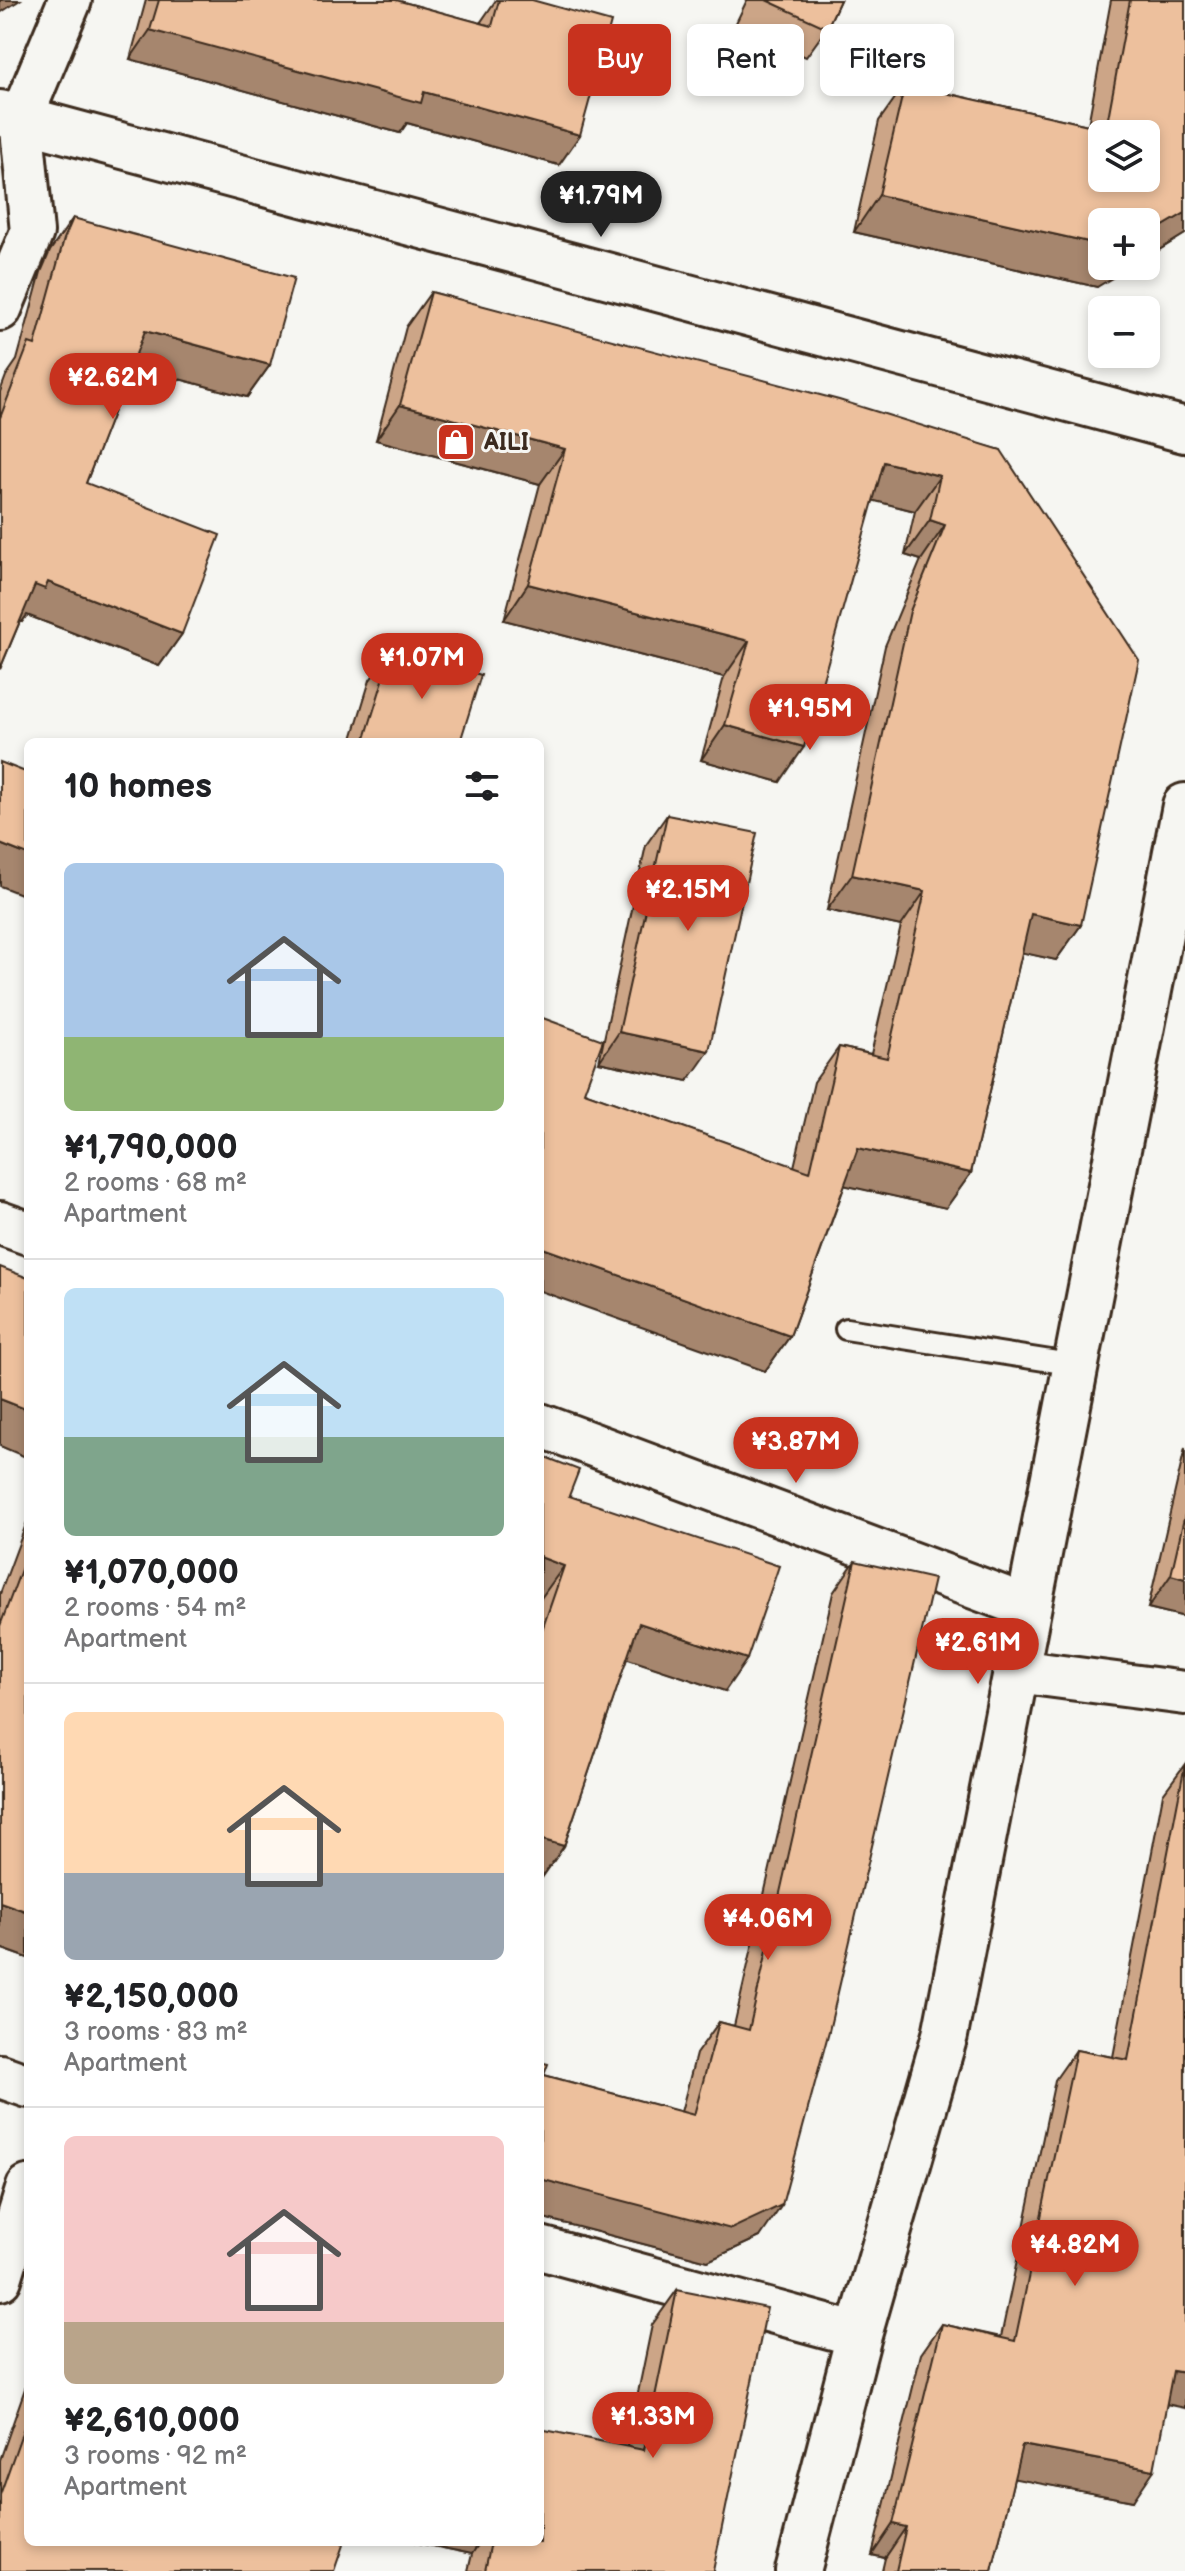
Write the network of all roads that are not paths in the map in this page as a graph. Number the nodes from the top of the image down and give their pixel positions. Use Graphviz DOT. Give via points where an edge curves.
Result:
graph roads {
  1 [pos="70,0"];
  2 [pos="10,116"];
  3 [pos="0,309"];
  4 [pos="1185,430"];
  5 [pos="1185,806"];
  6 [pos="0,1223"];
  7 [pos="24,1232"];
  8 [pos="846,1329"];
  9 [pos="1076,1365"];
  10 [pos="544,1426"];
  11 [pos="1028,1607"];
  12 [pos="1016,1671"];
  13 [pos="1185,1693"];
  14 [pos="0,2076"];
  15 [pos="24,2085"];
  16 [pos="24,2200"];
  17 [pos="544,2249"];
  18 [pos="0,2279"];
  19 [pos="859,2335"];
  20 [pos="798,2571"];
  1 -- 2 [label="street"];
  2 -- 3 [label="street" via="32,232"];
  2 -- 4 [label="street"];
  5 -- 9 [label="street"];
  6 -- 7 [label="street"];
  8 -- 9 [label="lane"];
  9 -- 11 [label="street"];
  10 -- 11 [label="street"];
  11 -- 12 [label="street"];
  12 -- 13 [label="street"];
  12 -- 19 [label="street" via="945,2035"];
  14 -- 15 [label="street"];
  16 -- 18 [label="street"];
  17 -- 19 [label="street"];
  19 -- 20 [label="street"];
}
